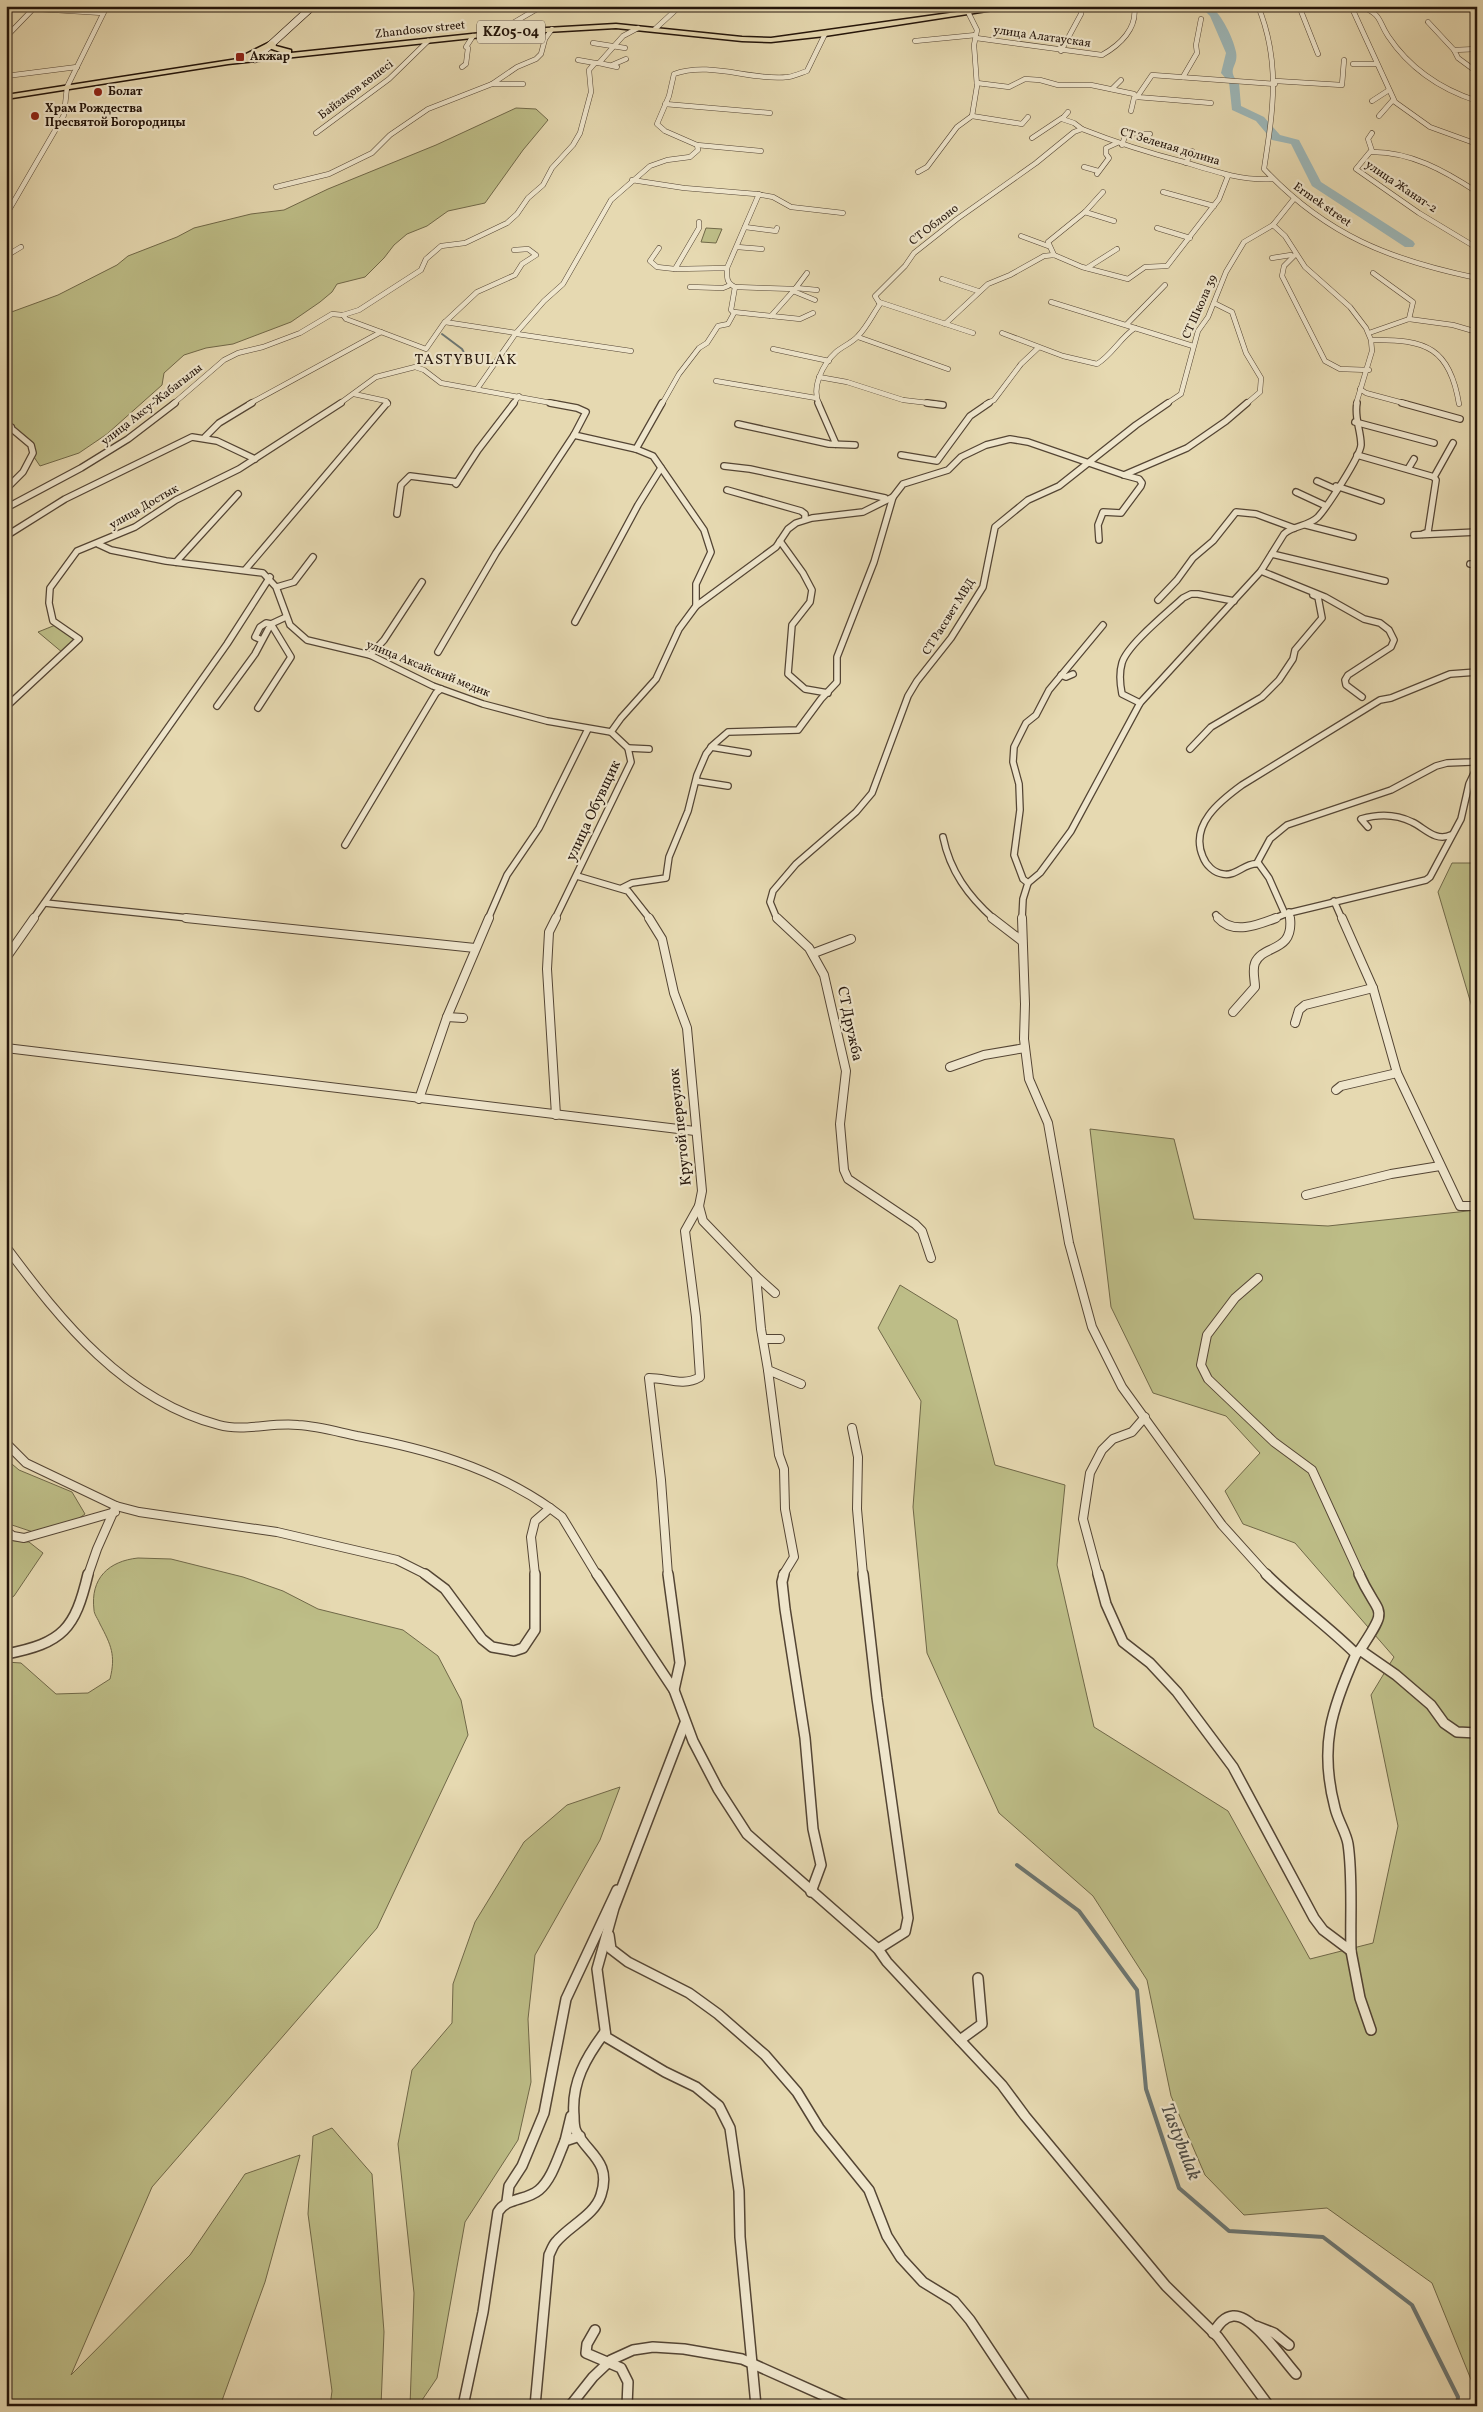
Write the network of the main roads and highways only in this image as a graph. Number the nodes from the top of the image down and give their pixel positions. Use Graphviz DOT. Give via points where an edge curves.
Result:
graph roads {
  1 [pos="313,6"];
  2 [pos="1016,6"];
  3 [pos="1469,6"];
  4 [pos="1477,10"];
  5 [pos="272,43"];
  6 [pos="304,53"];
  7 [pos="255,59"];
  8 [pos="228,62"];
  9 [pos="6,97"];
  1 -- 5 [label="main road"];
  2 -- 6 [label="main road, Zhandosov street / KZ05-04" via="825,34 758,40 590,26 495,38 473,36"];
  3 -- 4 [label="main road"];
  5 -- 6 [label="main road" via="272,47 280,51"];
  5 -- 7 [label="main road"];
  5 -- 8 [label="main road" via="250,56"];
  6 -- 7 [label="main road, Zhandosov street / KZ05-04"];
  7 -- 8 [label="main road, Zhandosov street / KZ05-04"];
  8 -- 9 [label="main road, Zhandosov street / KZ05-04"];
}
